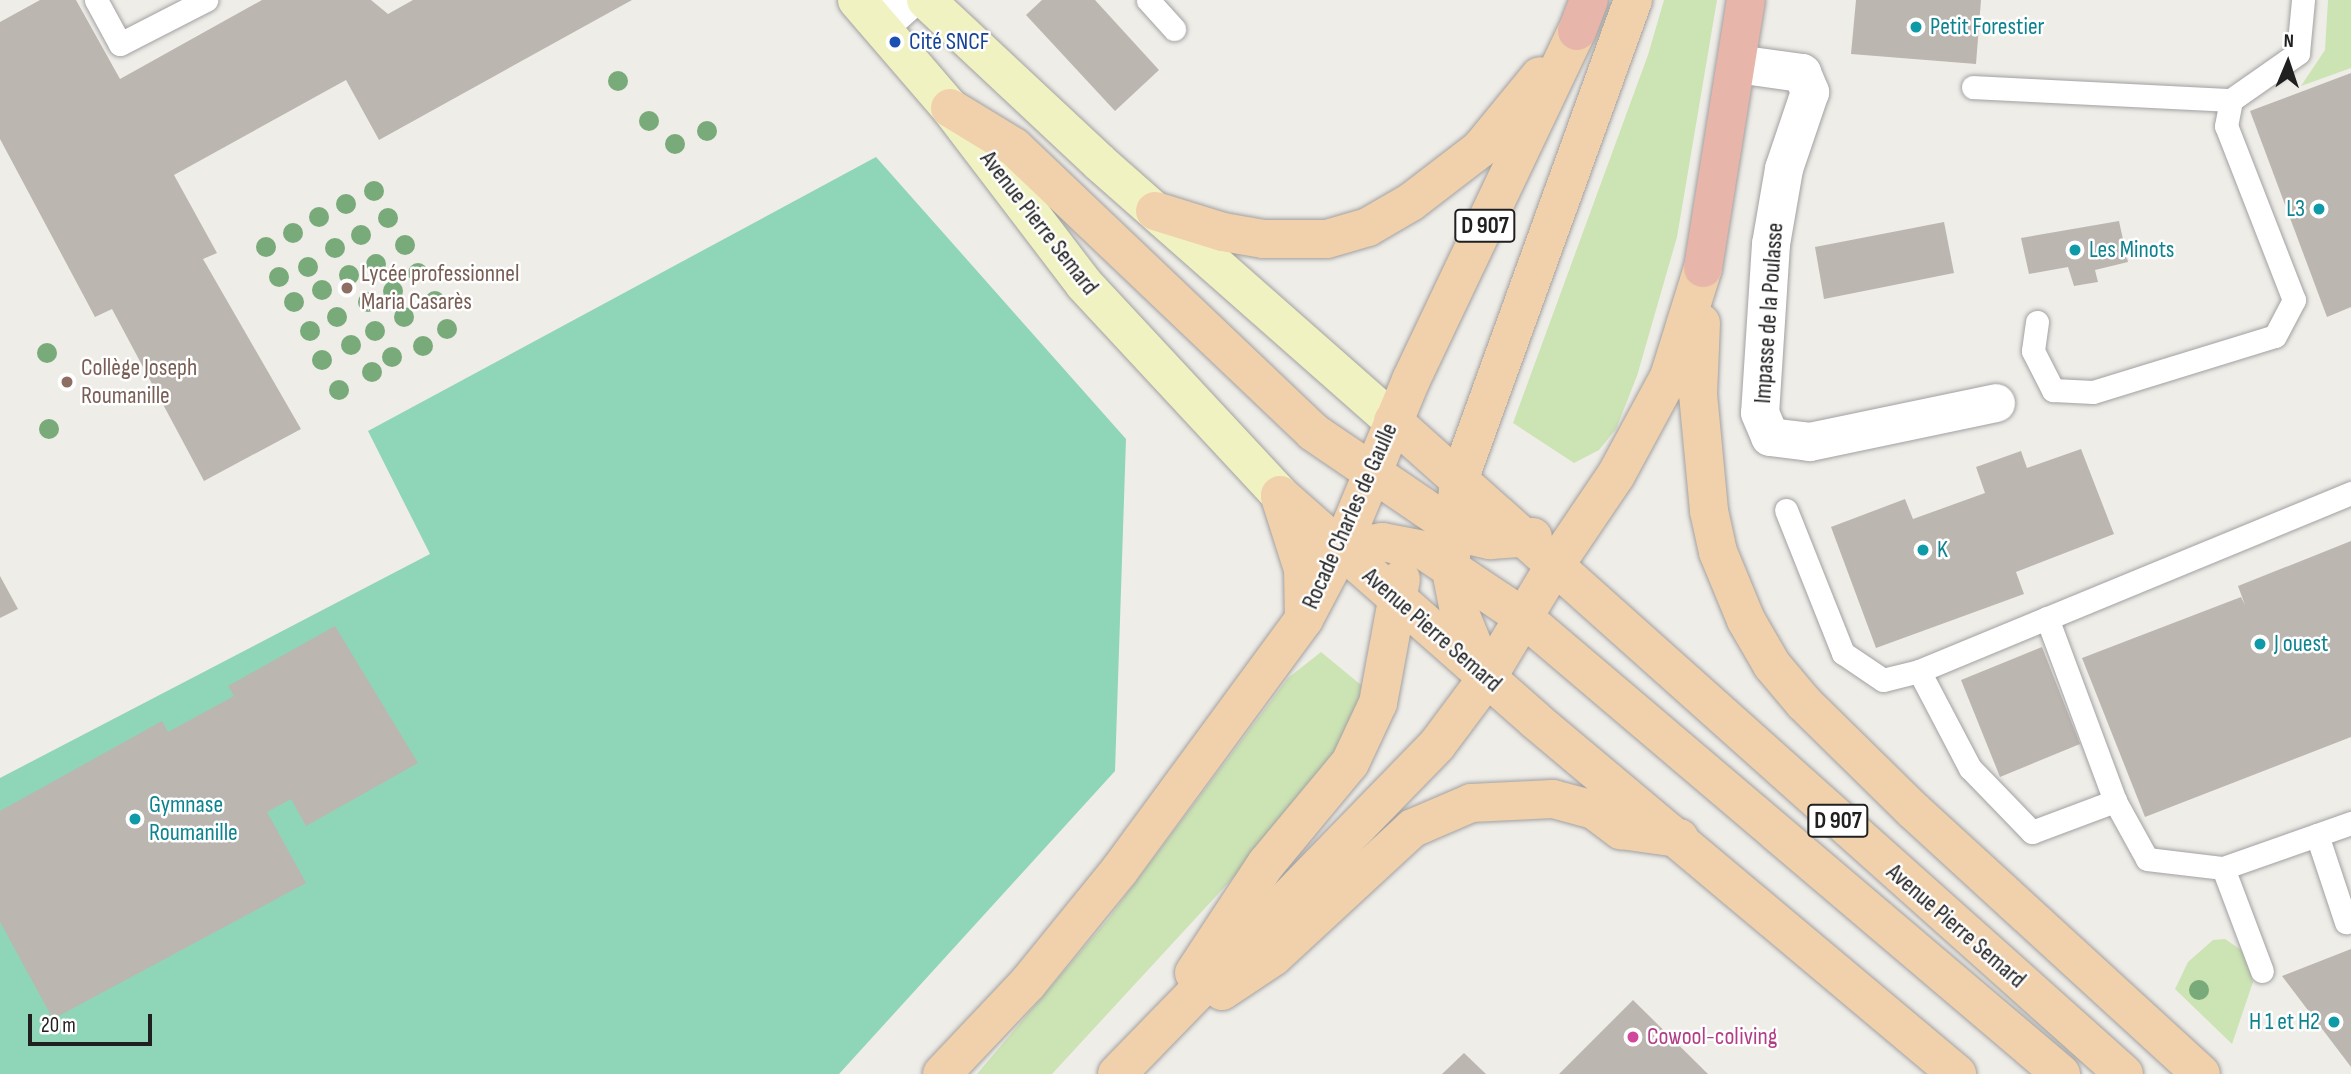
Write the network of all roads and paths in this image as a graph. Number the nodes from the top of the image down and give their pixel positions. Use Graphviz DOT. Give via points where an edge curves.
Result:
graph roads {
  1 [pos="96,0"];
  2 [pos="206,0"];
  3 [pos="1149,0"];
  4 [pos="1633,0"];
  5 [pos="1746,0"];
  6 [pos="2303,0"];
  7 [pos="896,5"];
  8 [pos="1583,15"];
  9 [pos="1174,29"];
  10 [pos="1737,64"];
  11 [pos="1973,87"];
  12 [pos="2231,100"];
  13 [pos="950,108"];
  14 [pos="1155,211"];
  15 [pos="1703,268"];
  16 [pos="2038,322"];
  17 [pos="1996,403"];
  18 [pos="1393,421"];
  19 [pos="1370,473"];
  20 [pos="1459,480"];
  21 [pos="1402,494"];
  22 [pos="2351,494"];
  23 [pos="1280,495"];
  24 [pos="1786,510"];
  25 [pos="1587,516"];
  26 [pos="1452,527"];
  27 [pos="1523,540"];
  28 [pos="1402,543"];
  29 [pos="1341,549"];
  30 [pos="1450,566"];
  31 [pos="1553,568"];
  32 [pos="1399,601"];
  33 [pos="1523,617"];
  34 [pos="2047,618"];
  35 [pos="1304,619"];
  36 [pos="1919,671"];
  37 [pos="1487,678"];
  38 [pos="2115,801"];
  39 [pos="2351,822"];
  40 [pos="2317,835"];
  41 [pos="1679,838"];
  42 [pos="2223,868"];
  43 [pos="2346,922"];
  44 [pos="2262,971"];
  45 [pos="1150,1038"];
  46 [pos="942,1074"];
  47 [pos="1117,1074"];
  48 [pos="1956,1074"];
  49 [pos="2062,1074"];
  50 [pos="2124,1074"];
  51 [pos="2201,1074"];
  1 -- 2 [label="lane" via="120,44"];
  3 -- 9 [label="lane"];
  4 -- 20 [label="main road"];
  5 -- 10 [label="highway"];
  6 -- 12 [label="lane" via="2298,53"];
  7 -- 13 [label="main road, Avenue Pierre Semard"];
  7 -- 14 [label="main road, Avenue Pierre Semard"];
  8 -- 14 [label="main road" via="1480,149 1411,202 1368,227 1327,239 1263,239"];
  8 -- 18 [label="main road, Rocade Charles de Gaulle / D 907"];
  10 -- 15 [label="highway"];
  10 -- 17 [label="street, Impasse de la Poulasse" via="1802,73 1811,92 1784,169 1771,244 1760,413 1770,437 1810,442"];
  11 -- 12 [label="lane"];
  12 -- 16 [label="lane" via="2226,127 2294,300 2275,336 2093,392 2053,390 2033,351"];
  13 -- 19 [label="main road" via="1014,147 1295,416"];
  13 -- 23 [label="main road, Avenue Pierre Semard" via="1084,284"];
  14 -- 18 [label="main road, Avenue Pierre Semard"];
  15 -- 25 [label="main road" via="1669,377 1616,475"];
  15 -- 51 [label="main road" via="1698,394 1709,511 1718,552 1746,620 1772,666 1914,811"];
  18 -- 19 [label="main road, Rocade Charles de Gaulle / D 907"];
  18 -- 20 [label="main road, Avenue Pierre Semard / D 907"];
  18 -- 21 [label="main road"];
  19 -- 21 [label="main road"];
  19 -- 29 [label="main road, Rocade Charles de Gaulle / D 907"];
  20 -- 26 [label="main road"];
  20 -- 27 [label="main road, Avenue Pierre Semard / D 907"];
  21 -- 26 [label="main road"];
  21 -- 28 [label="main road"];
  22 -- 34 [label="lane"];
  23 -- 29 [label="main road, Avenue Pierre Semard"];
  23 -- 35 [label="main road" via="1303,569"];
  24 -- 36 [label="lane" via="1843,653 1883,680"];
  25 -- 27 [label="main road"];
  25 -- 31 [label="main road"];
  26 -- 27 [label="main road" via="1490,540"];
  26 -- 30 [label="main road"];
  27 -- 31 [label="main road, Avenue Pierre Semard / D 907"];
  28 -- 29 [label="main road"];
  28 -- 30 [label="main road"];
  28 -- 32 [label="main road"];
  29 -- 32 [label="main road, Avenue Pierre Semard"];
  29 -- 35 [label="main road, Rocade Charles de Gaulle / D 907"];
  30 -- 33 [label="main road"];
  30 -- 37 [label="main road" via="1468,640"];
  31 -- 33 [label="main road"];
  31 -- 50 [label="main road, Avenue Pierre Semard / D 907"];
  32 -- 37 [label="main road, Avenue Pierre Semard"];
  32 -- 45 [label="main road" via="1378,703 1350,763 1266,863"];
  33 -- 37 [label="main road"];
  33 -- 49 [label="main road"];
  34 -- 36 [label="lane"];
  34 -- 38 [label="lane"];
  35 -- 46 [label="main road, Rocade Charles de Gaulle" via="1111,881 1028,984"];
  36 -- 38 [label="lane" via="1970,768 2032,832"];
  37 -- 41 [label="main road, Avenue Pierre Semard"];
  37 -- 45 [label="main road" via="1437,745"];
  38 -- 42 [label="lane" via="2147,859"];
  39 -- 40 [label="lane"];
  40 -- 42 [label="lane"];
  40 -- 43 [label="lane"];
  41 -- 45 [label="main road" via="1621,830 1594,810 1553,799 1471,803 1413,828 1273,957"];
  41 -- 48 [label="main road, Avenue Pierre Semard"];
  42 -- 44 [label="lane"];
  45 -- 47 [label="main road"];
}
